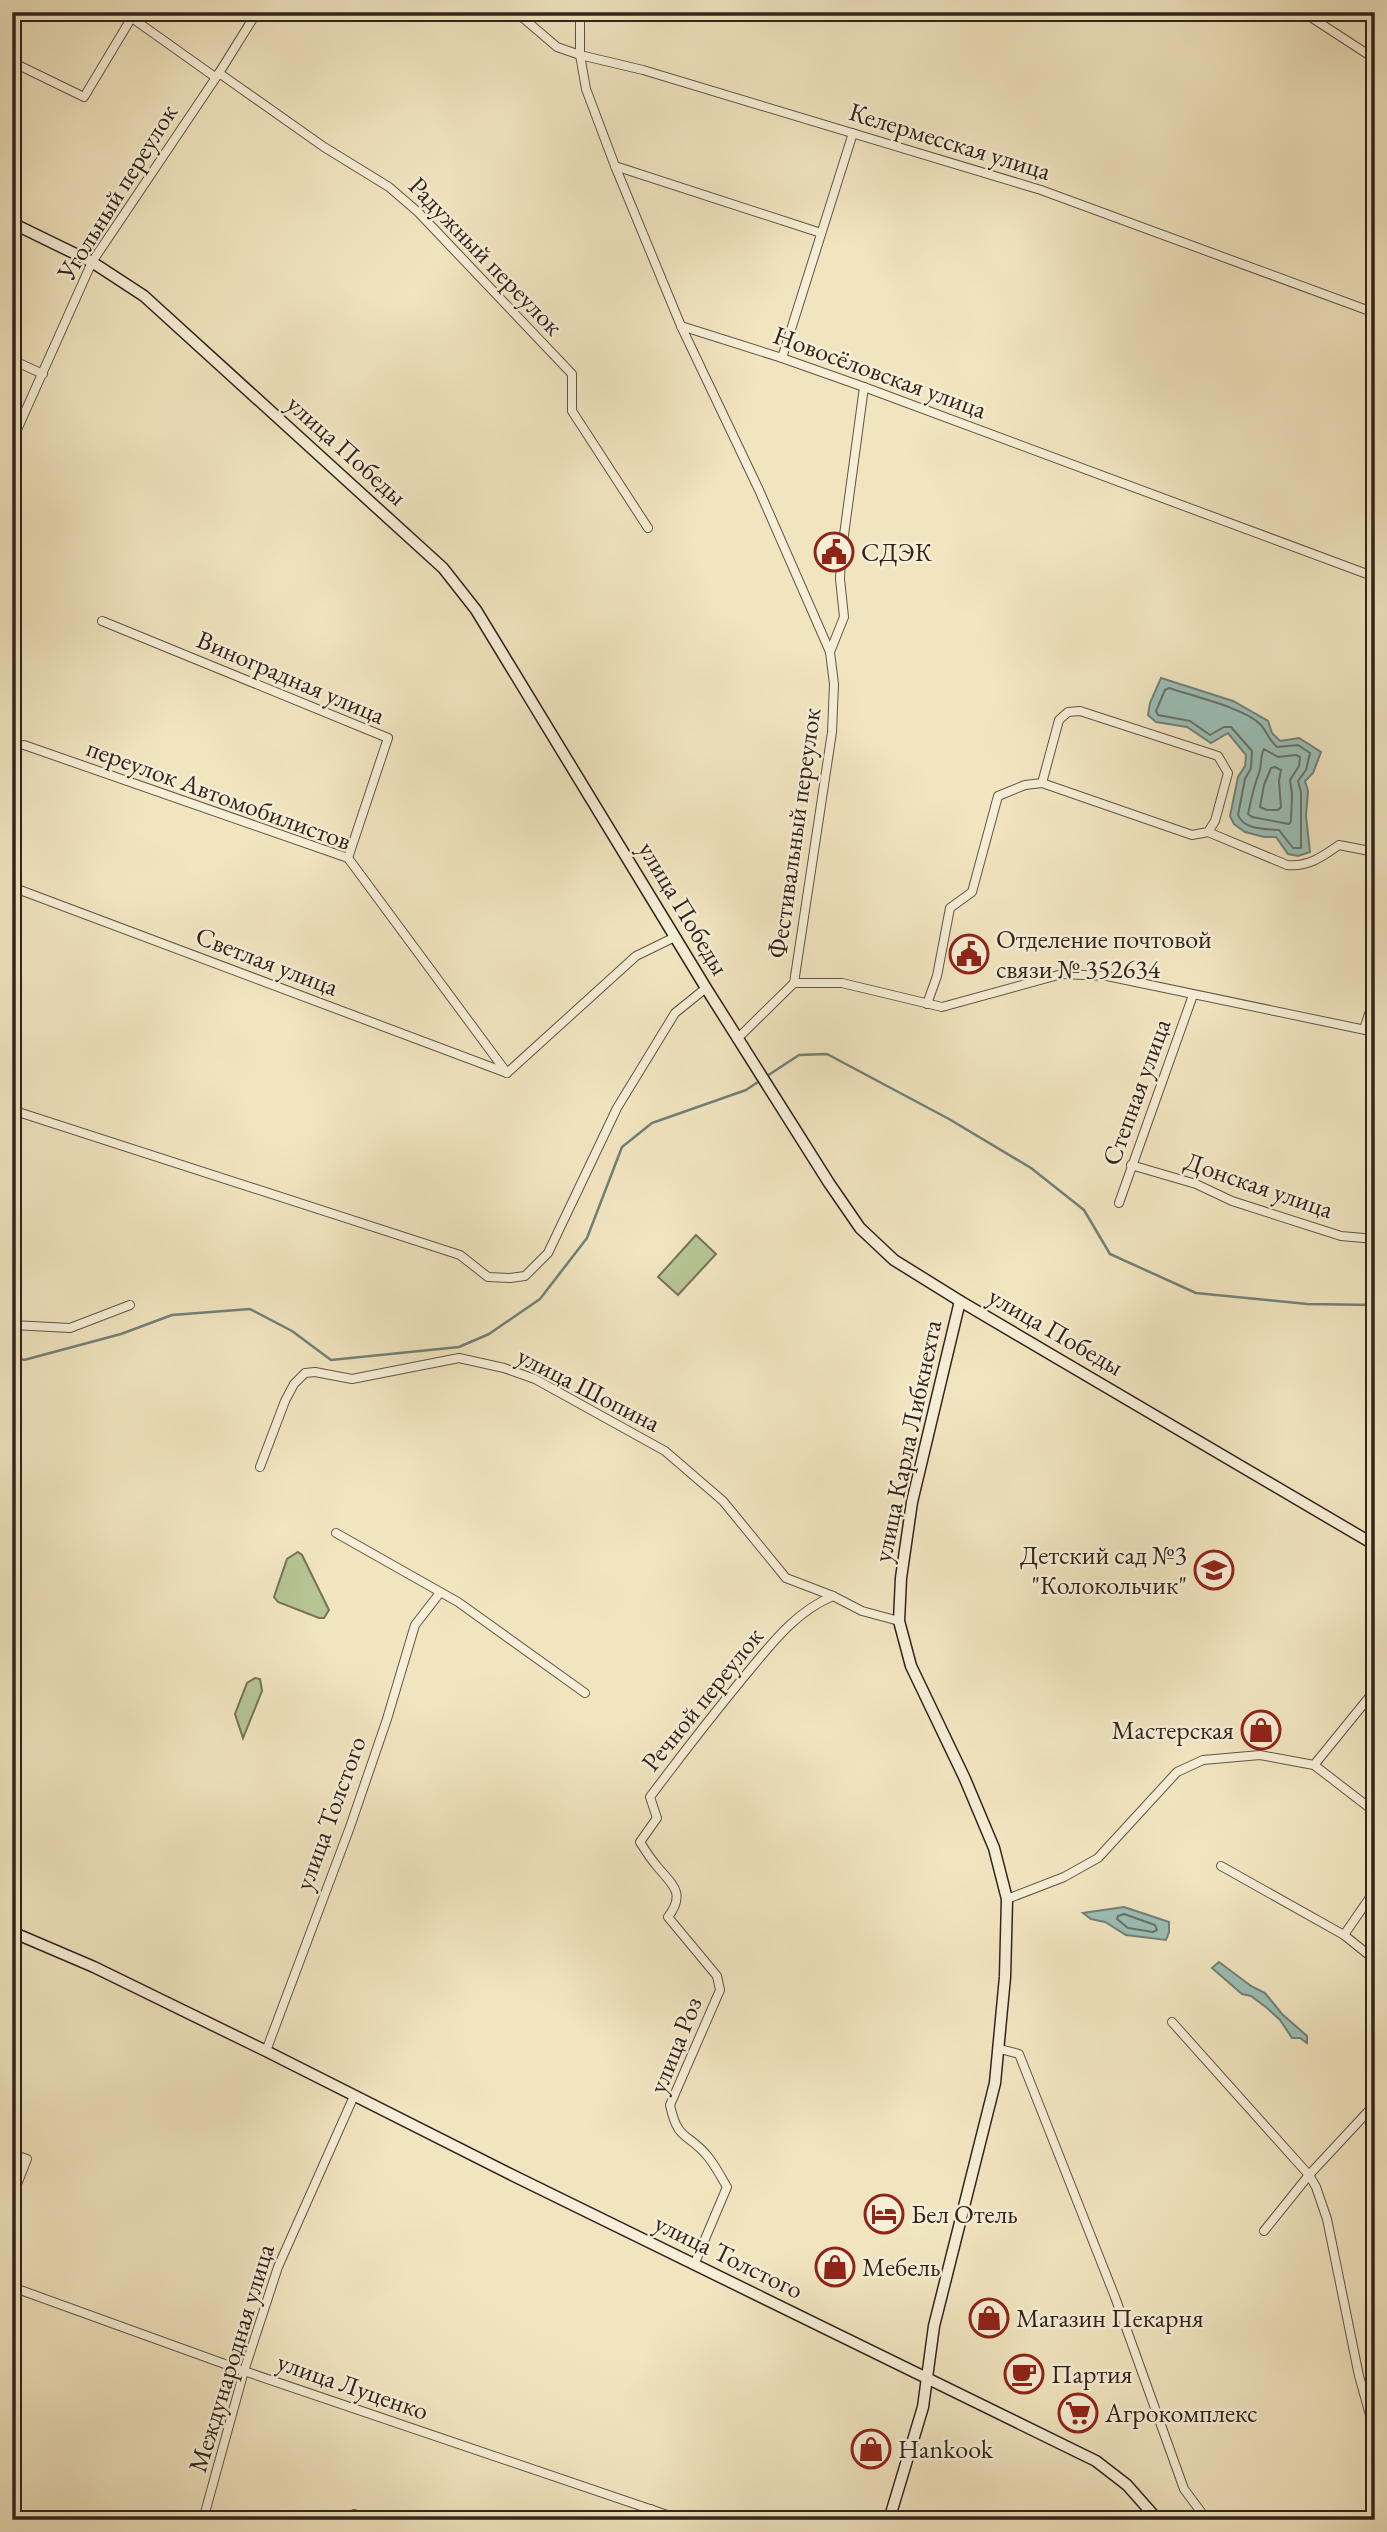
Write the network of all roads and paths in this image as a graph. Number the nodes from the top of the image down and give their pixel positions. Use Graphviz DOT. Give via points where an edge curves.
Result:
graph roads {
  1 [pos="121,12"];
  2 [pos="257,12"];
  3 [pos="516,12"];
  4 [pos="580,12"];
  5 [pos="1303,12"];
  6 [pos="133,15"];
  7 [pos="580,55"];
  8 [pos="1375,60"];
  9 [pos="12,62"];
  10 [pos="217,75"];
  11 [pos="853,134"];
  12 [pos="615,166"];
  13 [pos="12,223"];
  14 [pos="821,233"];
  15 [pos="92,262"];
  16 [pos="1375,313"];
  17 [pos="681,327"];
  18 [pos="782,358"];
  19 [pos="12,360"];
  20 [pos="43,374"];
  21 [pos="864,387"];
  22 [pos="12,441"];
  23 [pos="648,528"];
  24 [pos="1375,577"];
  25 [pos="102,621"];
  26 [pos="830,652"];
  27 [pos="24,746"];
  28 [pos="1042,783"];
  29 [pos="1208,832"];
  30 [pos="1375,852"];
  31 [pos="348,858"];
  32 [pos="12,887"];
  33 [pos="675,937"];
  34 [pos="794,984"];
  35 [pos="706,988"];
  36 [pos="1193,995"];
  37 [pos="1375,996"];
  38 [pos="927,1004"];
  39 [pos="1364,1029"];
  40 [pos="1375,1032"];
  41 [pos="737,1039"];
  42 [pos="507,1073"];
  43 [pos="12,1110"];
  44 [pos="1131,1165"];
  45 [pos="1119,1203"];
  46 [pos="1375,1239"];
  47 [pos="960,1301"];
  48 [pos="130,1305"];
  49 [pos="12,1325"];
  50 [pos="260,1467"];
  51 [pos="336,1533"];
  52 [pos="1375,1545"];
  53 [pos="439,1594"];
  54 [pos="833,1596"];
  55 [pos="899,1621"];
  56 [pos="1375,1690"];
  57 [pos="585,1693"];
  58 [pos="1314,1765"];
  59 [pos="1375,1812"];
  60 [pos="1221,1866"];
  61 [pos="1375,1890"];
  62 [pos="1007,1899"];
  63 [pos="668,1917"];
  64 [pos="12,1932"];
  65 [pos="1344,1935"];
  66 [pos="1375,1960"];
  67 [pos="1172,2022"];
  68 [pos="1000,2049"];
  69 [pos="266,2051"];
  70 [pos="354,2096"];
  71 [pos="1375,2104"];
  72 [pos="12,2154"];
  73 [pos="1309,2175"];
  74 [pos="12,2197"];
  75 [pos="1264,2231"];
  76 [pos="694,2264"];
  77 [pos="12,2287"];
  78 [pos="243,2371"];
  79 [pos="928,2378"];
  80 [pos="1375,2421"];
  81 [pos="651,2509"];
  82 [pos="354,2514"];
  83 [pos="203,2520"];
  84 [pos="376,2520"];
  85 [pos="648,2520"];
  86 [pos="682,2520"];
  87 [pos="889,2520"];
  88 [pos="1158,2520"];
  89 [pos="1207,2520"];
  1 -- 6 [label="street, Радужный переулок"];
  2 -- 10 [label="street, Угольный переулок"];
  3 -- 7 [label="street, Келермесская улица" via="558,47"];
  4 -- 7 [label="street"];
  5 -- 8 [label="street"];
  6 -- 9 [label="street" via="84,97"];
  6 -- 10 [label="street, Радужный переулок"];
  7 -- 11 [label="street, Келермесская улица"];
  7 -- 12 [label="street" via="586,89"];
  10 -- 15 [label="street, Угольный переулок"];
  10 -- 23 [label="street, Радужный переулок" via="389,187 418,212 572,374 572,411"];
  11 -- 14 [label="street"];
  11 -- 16 [label="street, Келермесская улица" via="1041,190"];
  12 -- 14 [label="street"];
  12 -- 17 [label="street"];
  13 -- 15 [label="street, улица Победы"];
  14 -- 18 [label="street"];
  15 -- 20 [label="street, Угольный переулок"];
  15 -- 33 [label="street, улица Победы" via="144,296 443,568 477,610"];
  17 -- 18 [label="street, Новосёловская улица"];
  17 -- 26 [label="street, Фестивальный переулок"];
  18 -- 21 [label="street, Новосёловская улица"];
  19 -- 20 [label="street"];
  20 -- 22 [label="street, Угольный переулок"];
  21 -- 24 [label="street, Новосёловская улица"];
  21 -- 26 [label="street, Фестивальный переулок" via="841,557 844,617"];
  25 -- 31 [label="street, Виноградная улица" via="388,738"];
  26 -- 34 [label="street, Фестивальный переулок" via="832,733"];
  27 -- 31 [label="street, переулок Автомобилистов"];
  28 -- 29 [label="street" via="1192,835"];
  28 -- 29 [label="street" via="1059,720 1068,712 1080,711 1218,756 1228,773"];
  28 -- 38 [label="street" via="998,796 972,892 950,908"];
  29 -- 30 [label="street" via="1287,865 1301,866 1339,845"];
  31 -- 42 [label="street, переулок Автомобилистов"];
  32 -- 42 [label="street, Светлая улица"];
  33 -- 35 [label="street, улица Победы"];
  33 -- 42 [label="street" via="636,956"];
  34 -- 38 [label="street, Степная улица" via="842,983"];
  34 -- 41 [label="street, Фестивальный переулок"];
  35 -- 41 [label="street, улица Победы"];
  35 -- 43 [label="street" via="675,1013 617,1108 548,1253 525,1276 488,1277 460,1255"];
  36 -- 38 [label="street, Степная улица" via="1107,976 1062,974 942,1007"];
  36 -- 39 [label="street, Степная улица"];
  36 -- 44 [label="street, Степная улица"];
  37 -- 39 [label="street"];
  39 -- 40 [label="street, Степная улица"];
  41 -- 47 [label="street, улица Победы" via="860,1228 894,1261"];
  44 -- 45 [label="street, Степная улица"];
  44 -- 46 [label="street, Донская улица" via="1341,1236"];
  47 -- 52 [label="street, улица Победы"];
  47 -- 55 [label="street, улица Карла Либкнехта" via="912,1502"];
  48 -- 49 [label="street" via="70,1328"];
  50 -- 54 [label="street, улица Шопина" via="285,1401 305,1373 352,1379 459,1358 504,1368 535,1379 665,1451 723,1501 786,1578"];
  51 -- 53 [label="street"];
  53 -- 57 [label="street" via="458,1602"];
  53 -- 69 [label="street, улица Толстого" via="415,1625 350,1827"];
  54 -- 55 [label="street, улица Шопина" via="862,1611"];
  54 -- 63 [label="street, Речной переулок" via="787,1626 650,1797 657,1818 640,1842 675,1888 675,1908"];
  55 -- 62 [label="street, улица Карла Либкнехта" via="911,1666 994,1848"];
  56 -- 58 [label="street"];
  58 -- 59 [label="street"];
  58 -- 62 [label="street" via="1260,1755 1203,1760 1177,1772 1098,1858"];
  60 -- 65 [label="street"];
  61 -- 65 [label="street"];
  62 -- 68 [label="street, улица Карла Либкнехта"];
  63 -- 76 [label="street, улица Роз" via="717,1976 720,1990 670,2105 674,2124 708,2156 727,2187"];
  64 -- 69 [label="street, улица Толстого"];
  65 -- 66 [label="street"];
  67 -- 73 [label="street"];
  68 -- 79 [label="street, улица Карла Либкнехта" via="934,2326"];
  68 -- 89 [label="street" via="1019,2054 1115,2297 1184,2489"];
  69 -- 70 [label="street, улица Толстого"];
  70 -- 76 [label="street, улица Толстого"];
  70 -- 78 [label="street, Международная улица" via="278,2267"];
  71 -- 73 [label="street"];
  72 -- 74 [label="street" via="27,2159"];
  73 -- 75 [label="street"];
  73 -- 80 [label="street" via="1327,2219 1359,2376"];
  76 -- 79 [label="street, улица Толстого"];
  77 -- 78 [label="street, улица Луценко"];
  78 -- 81 [label="street, улица Луценко"];
  78 -- 83 [label="street, Международная улица"];
  79 -- 87 [label="street, улица Карла Либкнехта" via="910,2457"];
  79 -- 88 [label="street, улица Толстого" via="1096,2461 1127,2485"];
  81 -- 85 [label="street"];
  81 -- 86 [label="street, улица Луценко"];
  82 -- 84 [label="street"];
}
